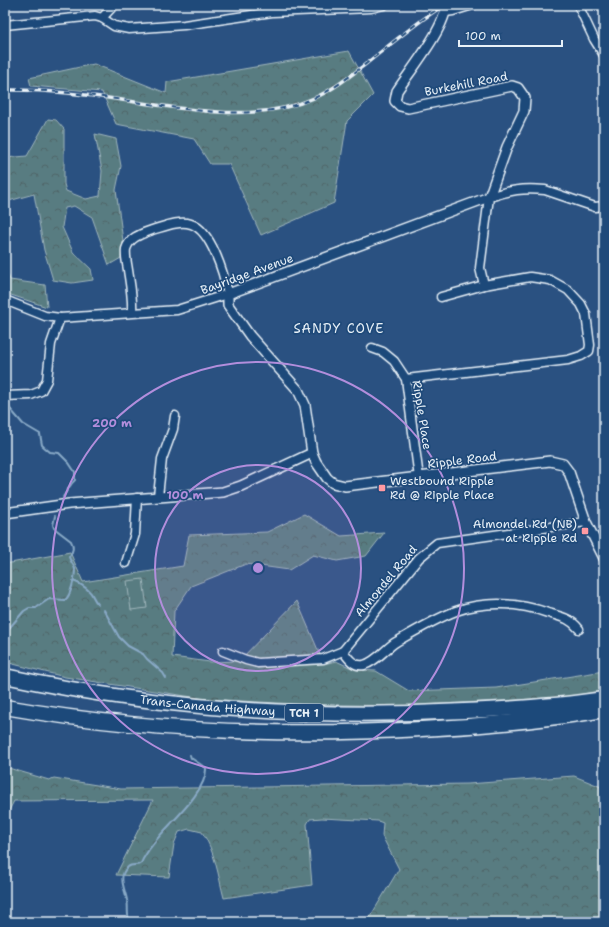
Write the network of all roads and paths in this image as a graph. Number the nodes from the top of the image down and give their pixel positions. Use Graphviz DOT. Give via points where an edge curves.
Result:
graph roads {
  1 [pos="114,5"];
  2 [pos="384,5"];
  3 [pos="473,5"];
  4 [pos="578,5"];
  5 [pos="446,8"];
  6 [pos="102,18"];
  7 [pos="5,24"];
  8 [pos="604,55"];
  9 [pos="489,197"];
  10 [pos="604,206"];
  11 [pos="484,285"];
  12 [pos="228,294"];
  13 [pos="441,297"];
  14 [pos="5,300"];
  15 [pos="132,312"];
  16 [pos="60,318"];
  17 [pos="372,348"];
  18 [pos="406,379"];
  19 [pos="5,396"];
  20 [pos="175,416"];
  21 [pos="312,453"];
  22 [pos="419,478"];
  23 [pos="158,496"];
  24 [pos="137,498"];
  25 [pos="5,512"];
  26 [pos="586,522"];
  27 [pos="604,558"];
  28 [pos="126,564"];
  29 [pos="579,629"];
  30 [pos="223,651"];
  31 [pos="343,651"];
  32 [pos="5,676"];
  33 [pos="604,699"];
  34 [pos="5,707"];
  35 [pos="604,710"];
  1 -- 6 [label="street"];
  2 -- 6 [label="street" via="370,8 272,12 184,25 129,29 114,26"];
  3 -- 5 [label="street" via="453,11"];
  4 -- 8 [label="street"];
  5 -- 9 [label="street, Burkehill Road" via="432,39 397,90 395,101 400,106 408,108 512,86 518,88 526,98 524,111 507,147"];
  6 -- 7 [label="street" via="95,16"];
  9 -- 10 [label="street" via="521,189 545,190 596,207"];
  9 -- 11 [label="street, Burkehill Road" via="480,268"];
  9 -- 12 [label="street, Bayridge Avenue"];
  11 -- 13 [label="street"];
  11 -- 18 [label="street" via="530,277 550,280 568,290 586,314 589,351 568,360"];
  12 -- 15 [label="street, Bayridge Avenue" via="184,309"];
  12 -- 15 [label="street" via="218,261 205,234 184,222 142,234 129,243 126,255"];
  12 -- 21 [label="street, Ripple Road" via="228,305 250,336 298,390 305,405"];
  14 -- 16 [label="street, Bayridge Avenue" via="45,316"];
  15 -- 16 [label="street, Bayridge Avenue"];
  16 -- 19 [label="street" via="51,344 47,380 41,391 31,395"];
  17 -- 18 [label="street, Ripple Place" via="383,352 394,361"];
  18 -- 22 [label="street, Ripple Place"];
  20 -- 23 [label="street" via="162,459"];
  21 -- 22 [label="street, Ripple Road" via="327,478 333,483 345,486"];
  21 -- 23 [label="street" via="223,492"];
  22 -- 26 [label="street, Ripple Road" via="550,461 563,464 569,472"];
  23 -- 24 [label="street"];
  24 -- 25 [label="street"];
  24 -- 28 [label="street" via="135,534"];
  26 -- 27 [label="street"];
  26 -- 31 [label="street, Almondel Road" via="436,543 419,558"];
  29 -- 31 [label="street" via="572,621 538,609 483,605 456,611 435,620 394,643 364,665 357,665 349,660"];
  30 -- 31 [label="street, Almondel Road" via="258,663 323,659"];
  32 -- 33 [label="highway, Trans-Canada Highway / TCH 1" via="122,696 237,709 309,713 447,712"];
  34 -- 35 [label="highway, Trans-Canada Highway / TCH 1" via="145,725 308,733 478,726"];
}
